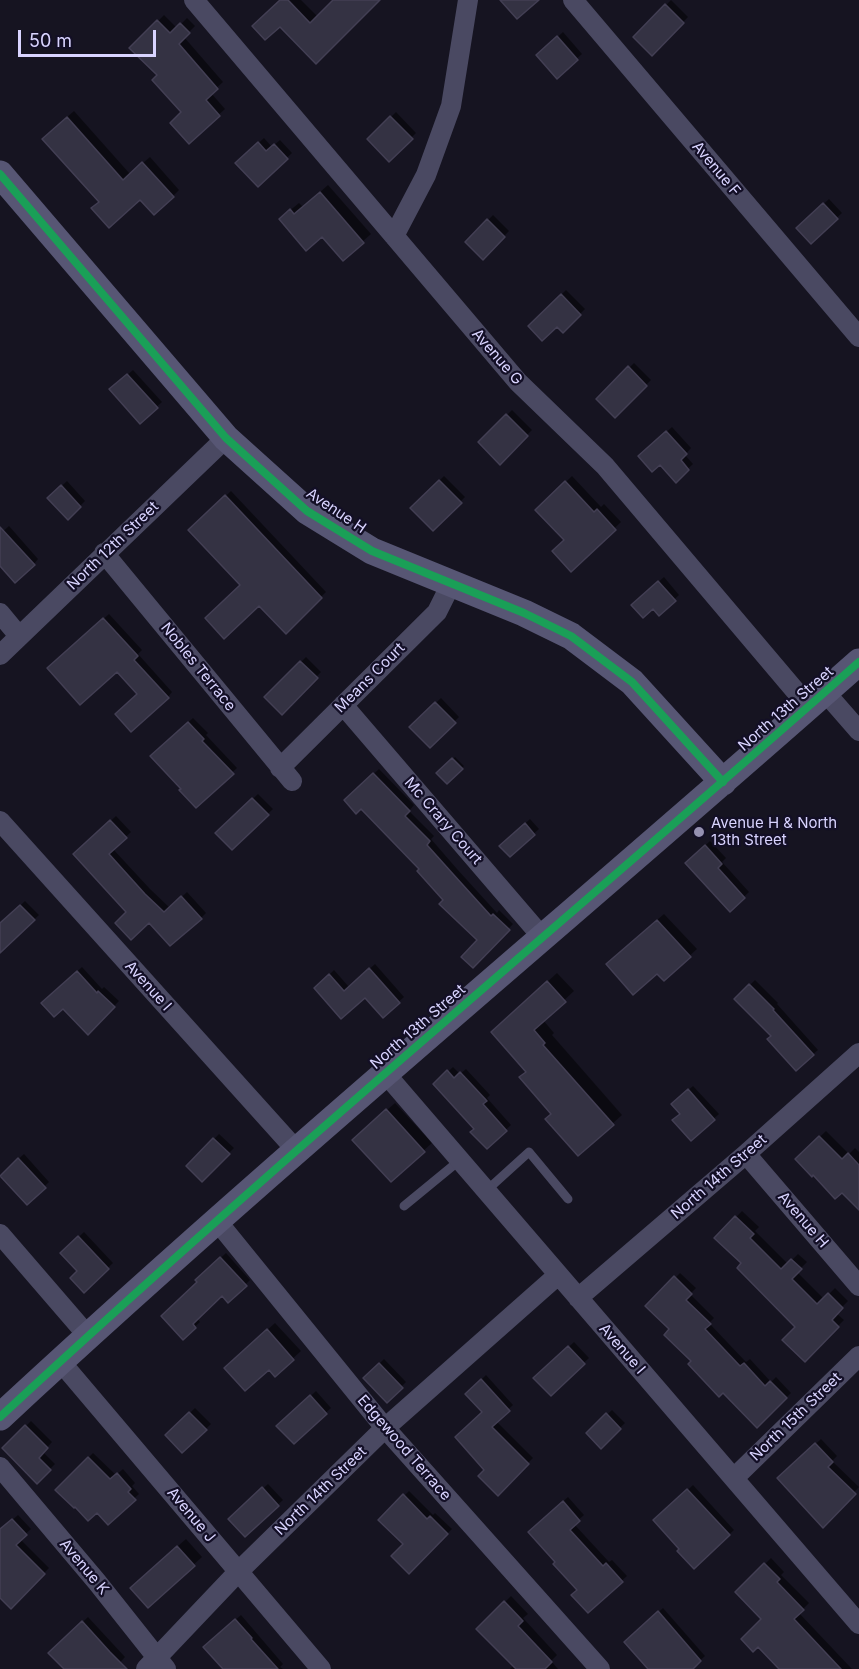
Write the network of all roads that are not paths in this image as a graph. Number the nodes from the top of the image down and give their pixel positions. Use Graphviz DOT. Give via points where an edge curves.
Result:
graph roads {
  1 [pos="194,0"];
  2 [pos="468,0"];
  3 [pos="573,0"];
  4 [pos="0,174"];
  5 [pos="394,236"];
  6 [pos="859,337"];
  7 [pos="226,438"];
  8 [pos="104,553"];
  9 [pos="452,582"];
  10 [pos="0,613"];
  11 [pos="19,636"];
  12 [pos="0,655"];
  13 [pos="859,662"];
  14 [pos="817,699"];
  15 [pos="343,705"];
  16 [pos="859,731"];
  17 [pos="286,774"];
  18 [pos="723,782"];
  19 [pos="0,821"];
  20 [pos="543,938"];
  21 [pos="859,1053"];
  22 [pos="385,1073"];
  23 [pos="297,1151"];
  24 [pos="746,1154"];
  25 [pos="460,1160"];
  26 [pos="486,1191"];
  27 [pos="568,1199"];
  28 [pos="404,1206"];
  29 [pos="218,1221"];
  30 [pos="0,1234"];
  31 [pos="558,1275"];
  32 [pos="859,1286"];
  33 [pos="578,1298"];
  34 [pos="88,1336"];
  35 [pos="859,1356"];
  36 [pos="60,1361"];
  37 [pos="0,1417"];
  38 [pos="385,1428"];
  39 [pos="0,1467"];
  40 [pos="734,1478"];
  41 [pos="238,1571"];
  42 [pos="859,1624"];
  43 [pos="156,1665"];
  44 [pos="321,1669"];
  45 [pos="600,1669"];
  1 -- 5 [label="street, Avenue G"];
  2 -- 5 [label="street" via="446,123 426,175"];
  3 -- 6 [label="street, Avenue F"];
  4 -- 7 [label="street, Avenue H"];
  5 -- 14 [label="street, Avenue G" via="518,382 605,466"];
  7 -- 8 [label="street, North 12th Street"];
  7 -- 9 [label="street, Avenue H" via="307,511 372,551"];
  8 -- 11 [label="street, North 12th Street"];
  8 -- 17 [label="street, Nobles Terrace"];
  9 -- 15 [label="street, Means Court" via="437,612"];
  9 -- 18 [label="street, Avenue H" via="571,636 632,682"];
  10 -- 11 [label="street"];
  11 -- 12 [label="street, North 12th Street"];
  13 -- 14 [label="street, North 13th Street"];
  14 -- 16 [label="street, Avenue G"];
  14 -- 18 [label="street, North 13th Street"];
  15 -- 17 [label="street, Means Court"];
  15 -- 20 [label="street, Mc Crary Court"];
  18 -- 20 [label="street, North 13th Street"];
  19 -- 23 [label="street, Avenue I"];
  20 -- 22 [label="street, North 13th Street"];
  21 -- 24 [label="street, North 14th Street"];
  22 -- 23 [label="street, North 13th Street"];
  22 -- 25 [label="street, Avenue I"];
  23 -- 29 [label="street, North 13th Street"];
  24 -- 32 [label="street, Avenue H"];
  24 -- 33 [label="street, North 14th Street"];
  25 -- 26 [label="street, Avenue I"];
  25 -- 28 [label="lane"];
  26 -- 27 [label="lane" via="529,1152"];
  26 -- 31 [label="street, Avenue I"];
  29 -- 34 [label="street, North 13th Street"];
  29 -- 38 [label="street, Edgewood Terrace"];
  30 -- 34 [label="street"];
  31 -- 33 [label="street, Avenue I"];
  31 -- 38 [label="street, North 14th Street"];
  33 -- 40 [label="street, Avenue I"];
  34 -- 36 [label="street, North 13th Street"];
  35 -- 40 [label="street, North 15th Street"];
  36 -- 37 [label="street, North 13th Street"];
  36 -- 41 [label="street, Avenue J"];
  38 -- 41 [label="street, North 14th Street"];
  38 -- 45 [label="street, Edgewood Terrace"];
  39 -- 43 [label="street, Avenue K" via="97,1582"];
  40 -- 42 [label="street, Avenue I"];
  41 -- 43 [label="street, North 14th Street"];
  41 -- 44 [label="street, Avenue J"];
}
